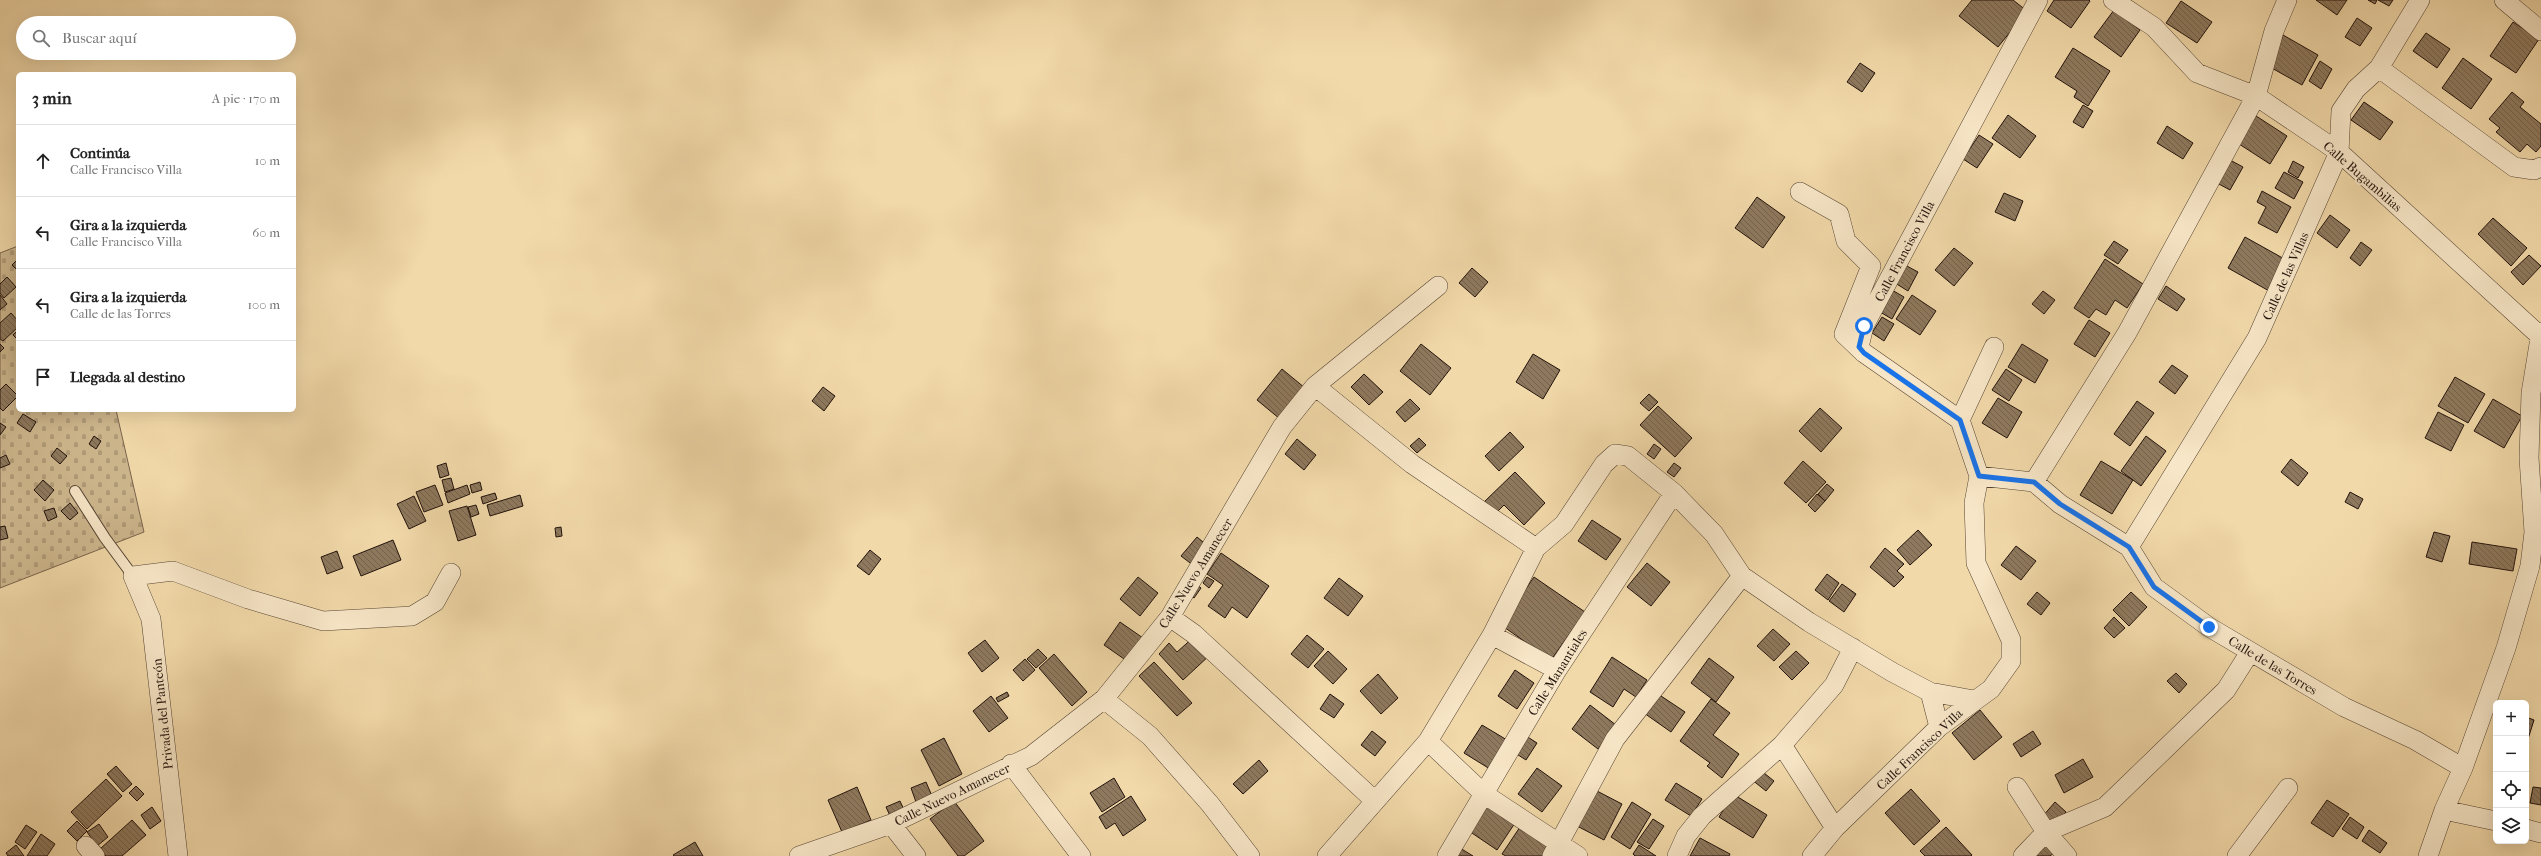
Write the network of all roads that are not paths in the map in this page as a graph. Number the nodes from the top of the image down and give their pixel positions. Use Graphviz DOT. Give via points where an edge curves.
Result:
graph roads {
  1 [pos="2038,0"];
  2 [pos="2113,0"];
  3 [pos="2287,0"];
  4 [pos="2420,0"];
  5 [pos="2504,0"];
  6 [pos="2541,30"];
  7 [pos="2379,68"];
  8 [pos="2256,96"];
  9 [pos="2339,152"];
  10 [pos="2541,167"];
  11 [pos="1800,192"];
  12 [pos="1438,286"];
  13 [pos="2540,334"];
  14 [pos="1859,347"];
  15 [pos="1994,347"];
  16 [pos="1316,386"];
  17 [pos="1960,420"];
  18 [pos="1979,476"];
  19 [pos="2034,482"];
  20 [pos="75,490"];
  21 [pos="1674,493"];
  22 [pos="2129,547"];
  23 [pos="1536,548"];
  24 [pos="452,573"];
  25 [pos="133,576"];
  26 [pos="1742,576"];
  27 [pos="1170,617"];
  28 [pos="1492,635"];
  29 [pos="1853,648"];
  30 [pos="2250,652"];
  31 [pos="1557,670"];
  32 [pos="1930,692"];
  33 [pos="1104,699"];
  34 [pos="1974,700"];
  35 [pos="1939,727"];
  36 [pos="1428,741"];
  37 [pos="1782,745"];
  38 [pos="1011,764"];
  39 [pos="2463,768"];
  40 [pos="2017,787"];
  41 [pos="2288,788"];
  42 [pos="1484,794"];
  43 [pos="1374,800"];
  44 [pos="2444,810"];
  45 [pos="2493,820"];
  46 [pos="891,824"];
  47 [pos="1835,828"];
  48 [pos="2529,830"];
  49 [pos="2046,832"];
  50 [pos="2541,833"];
  51 [pos="1555,850"];
  52 [pos="178,856"];
  53 [pos="799,856"];
  54 [pos="916,856"];
  55 [pos="1081,856"];
  56 [pos="1250,856"];
  57 [pos="1327,856"];
  58 [pos="1447,856"];
  59 [pos="1578,856"];
  60 [pos="1677,856"];
  61 [pos="1812,856"];
  62 [pos="2023,856"];
  63 [pos="2067,856"];
  64 [pos="2237,856"];
  65 [pos="2428,856"];
  1 -- 14 [label="street, Calle Francisco Villa" via="1864,326"];
  2 -- 8 [label="street, Calle Bugambilias" via="2154,27 2197,73"];
  3 -- 8 [label="street" via="2274,30"];
  4 -- 7 [label="street, Calle de las Villas"];
  5 -- 6 [label="street"];
  7 -- 9 [label="street, Calle de las Villas" via="2356,89 2341,112"];
  7 -- 10 [label="street" via="2514,167 2534,170"];
  8 -- 9 [label="street, Calle Bugambilias"];
  8 -- 19 [label="street" via="2127,333"];
  9 -- 13 [label="street, Calle Bugambilias"];
  9 -- 22 [label="street, Calle de las Villas" via="2257,338"];
  11 -- 14 [label="street" via="1839,214 1846,241 1871,266 1844,334"];
  12 -- 16 [label="street, Calle Nuevo Amanecer"];
  13 -- 39 [label="street" via="2531,393 2529,458 2534,532 2530,566 2506,648"];
  14 -- 17 [label="street"];
  15 -- 17 [label="street"];
  16 -- 23 [label="street" via="1412,464"];
  16 -- 27 [label="street, Calle Nuevo Amanecer" via="1282,427"];
  17 -- 18 [label="street, Calle Francisco Villa"];
  18 -- 19 [label="street"];
  18 -- 34 [label="street, Calle Francisco Villa" via="1974,503 1976,564 2011,640 2011,661 1991,689"];
  19 -- 22 [label="street, Calle de las Torres" via="2060,504"];
  20 -- 25 [label="lane"];
  21 -- 23 [label="street" via="1628,456 1615,454 1604,464 1564,524"];
  21 -- 26 [label="street" via="1714,534"];
  21 -- 31 [label="street, Calle Manantiales"];
  22 -- 30 [label="street, Calle de las Torres" via="2154,587 2209,627"];
  23 -- 28 [label="street"];
  24 -- 25 [label="street" via="435,602 412,616 323,621 248,599 173,570"];
  25 -- 52 [label="street, Privada del Panteón" via="151,619"];
  26 -- 29 [label="street" via="1809,622"];
  26 -- 51 [label="street" via="1615,739"];
  27 -- 33 [label="street, Calle Nuevo Amanecer"];
  27 -- 43 [label="street" via="1194,634"];
  28 -- 31 [label="street"];
  28 -- 36 [label="street"];
  29 -- 32 [label="street"];
  29 -- 37 [label="street" via="1834,685"];
  30 -- 39 [label="street, Calle de las Torres" via="2344,707 2415,740"];
  30 -- 49 [label="street" via="2226,690 2105,807"];
  31 -- 42 [label="street, Calle Manantiales"];
  32 -- 34 [label="street"];
  32 -- 35 [label="street"];
  33 -- 38 [label="street, Calle Nuevo Amanecer" via="1031,756"];
  33 -- 56 [label="street" via="1150,736 1210,804"];
  34 -- 35 [label="street, Calle Francisco Villa"];
  35 -- 47 [label="street, Calle Francisco Villa"];
  36 -- 42 [label="street"];
  36 -- 43 [label="street"];
  37 -- 47 [label="street"];
  37 -- 60 [label="street" via="1702,816 1686,836"];
  38 -- 46 [label="street, Calle Nuevo Amanecer"];
  38 -- 55 [label="street"];
  39 -- 44 [label="street"];
  40 -- 49 [label="street"];
  41 -- 64 [label="street"];
  42 -- 51 [label="street"];
  42 -- 58 [label="street, Calle Manantiales"];
  43 -- 57 [label="street"];
  44 -- 45 [label="street"];
  44 -- 65 [label="street"];
  46 -- 53 [label="street, Calle Nuevo Amanecer"];
  46 -- 54 [label="street"];
  47 -- 61 [label="street, Calle Francisco Villa"];
  48 -- 50 [label="street"];
  49 -- 62 [label="street"];
  49 -- 63 [label="street"];
  51 -- 59 [label="street"];
}
